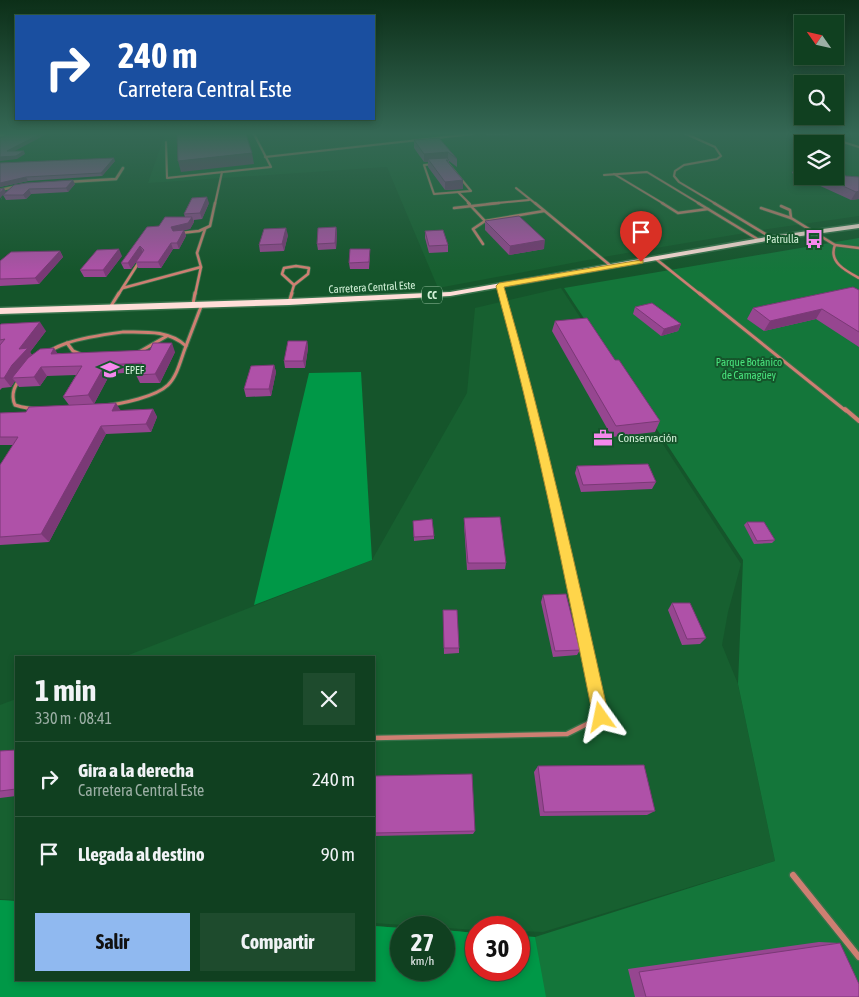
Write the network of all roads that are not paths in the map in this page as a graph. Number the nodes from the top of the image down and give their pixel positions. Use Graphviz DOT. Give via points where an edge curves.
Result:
graph roads {
  1 [pos="86,181"];
  2 [pos="220,181"];
  3 [pos="429,181"];
  4 [pos="462,181"];
  5 [pos="625,181"];
  6 [pos="661,181"];
  7 [pos="678,181"];
  8 [pos="58,182"];
  9 [pos="22,185"];
  10 [pos="16,186"];
  11 [pos="516,188"];
  12 [pos="0,190"];
  13 [pos="10,192"];
  14 [pos="458,192"];
  15 [pos="529,200"];
  16 [pos="471,206"];
  17 [pos="781,206"];
  18 [pos="454,208"];
  19 [pos="761,208"];
  20 [pos="709,209"];
  21 [pos="544,211"];
  22 [pos="791,218"];
  23 [pos="485,221"];
  24 [pos="859,226"];
  25 [pos="205,229"];
  26 [pos="813,232"];
  27 [pos="176,234"];
  28 [pos="772,238"];
  29 [pos="759,240"];
  30 [pos="483,244"];
  31 [pos="835,245"];
  32 [pos="859,248"];
  33 [pos="143,255"];
  34 [pos="656,259"];
  35 [pos="611,266"];
  36 [pos="201,267"];
  37 [pos="859,278"];
  38 [pos="294,285"];
  39 [pos="499,286"];
  40 [pos="123,288"];
  41 [pos="289,302"];
  42 [pos="198,304"];
  43 [pos="111,306"];
  44 [pos="0,311"];
  45 [pos="168,335"];
  46 [pos="67,343"];
  47 [pos="186,346"];
  48 [pos="131,354"];
  49 [pos="83,355"];
  50 [pos="859,421"];
  51 [pos="601,717"];
  52 [pos="375,738"];
  53 [pos="793,875"];
  54 [pos="859,957"];
  1 -- 8 [label="street"];
  2 -- 25 [label="lane" via="212,221"];
  3 -- 14 [label="lane" via="434,194"];
  4 -- 14 [label="lane" via="470,191"];
  5 -- 20 [label="lane" via="678,213"];
  6 -- 20 [label="lane"];
  7 -- 28 [label="lane"];
  9 -- 10 [label="street"];
  10 -- 12 [label="street"];
  10 -- 13 [label="lane"];
  11 -- 15 [label="lane"];
  14 -- 16 [label="lane"];
  15 -- 16 [label="lane"];
  15 -- 21 [label="lane"];
  16 -- 18 [label="lane"];
  16 -- 23 [label="lane"];
  17 -- 22 [label="lane" via="790,210"];
  19 -- 22 [label="lane"];
  20 -- 29 [label="lane"];
  21 -- 23 [label="lane"];
  21 -- 35 [label="lane"];
  22 -- 26 [label="lane"];
  23 -- 30 [label="lane" via="473,229"];
  24 -- 26 [label="main road, Carretera Central Este / CC"];
  25 -- 27 [label="lane"];
  25 -- 36 [label="lane" via="197,253"];
  26 -- 28 [label="main road, Carretera Central Este / CC"];
  26 -- 31 [label="lane"];
  28 -- 29 [label="main road, Carretera Central Este / CC"];
  29 -- 34 [label="main road, Carretera Central Este / CC"];
  31 -- 32 [label="lane"];
  31 -- 37 [label="lane" via="832,256 839,265"];
  33 -- 40 [label="lane"];
  34 -- 35 [label="main road, Carretera Central Este / CC"];
  34 -- 50 [label="lane"];
  35 -- 39 [label="main road, Carretera Central Este / CC"];
  36 -- 40 [label="lane"];
  36 -- 42 [label="lane"];
  38 -- 38 [label="lane" via="308,274 309,268 284,268 282,274"];
  38 -- 41 [label="lane"];
  39 -- 41 [label="main road, Carretera Central Este / CC" via="450,294"];
  39 -- 51 [label="street" via="557,508"];
  40 -- 43 [label="lane"];
  41 -- 42 [label="main road, Carretera Central Este / CC"];
  42 -- 43 [label="main road, Carretera Central Este / CC"];
  42 -- 47 [label="lane"];
  43 -- 44 [label="main road, Carretera Central Este / CC"];
  45 -- 46 [label="lane" via="123,332"];
  45 -- 47 [label="lane" via="181,340"];
  45 -- 48 [label="lane"];
  46 -- 47 [label="lane" via="37,356 14,390 14,405 26,409 132,403 169,384"];
  46 -- 49 [label="lane" via="72,351"];
  51 -- 52 [label="lane" via="567,734"];
  53 -- 54 [label="lane"];
}
